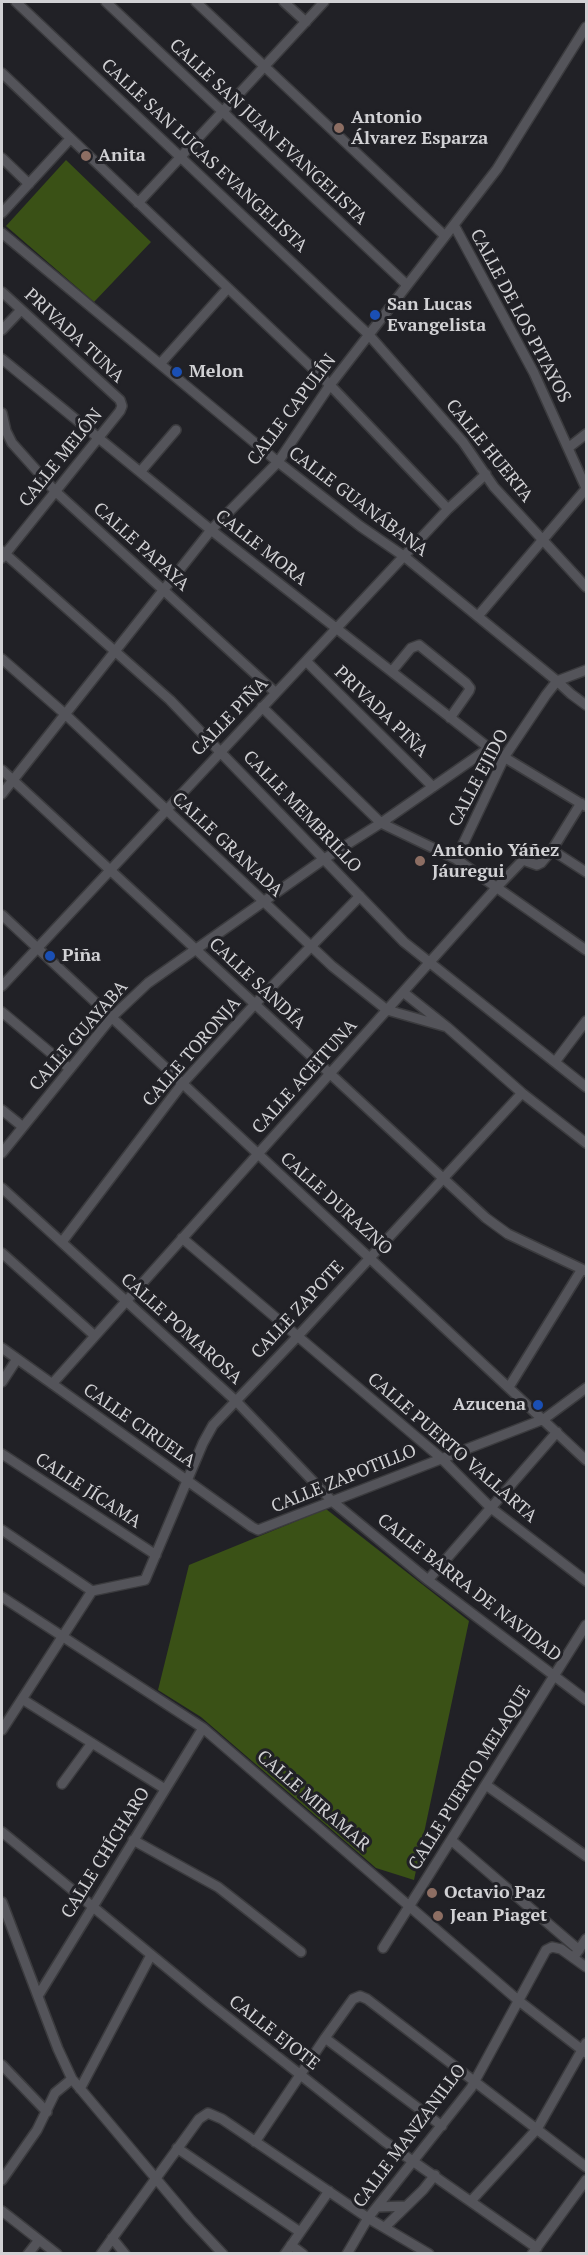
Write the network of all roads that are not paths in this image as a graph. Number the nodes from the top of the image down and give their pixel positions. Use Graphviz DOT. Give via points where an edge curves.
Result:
graph roads {
  1 [pos="16,2"];
  2 [pos="106,2"];
  3 [pos="196,2"];
  4 [pos="284,2"];
  5 [pos="324,2"];
  6 [pos="306,21"];
  7 [pos="586,27"];
  8 [pos="264,66"];
  9 [pos="2,73"];
  10 [pos="222,112"];
  11 [pos="70,139"];
  12 [pos="180,157"];
  13 [pos="2,158"];
  14 [pos="29,184"];
  15 [pos="138,203"];
  16 [pos="2,213"];
  17 [pos="454,225"];
  18 [pos="3,236"];
  19 [pos="445,236"];
  20 [pos="407,285"];
  21 [pos="228,288"];
  22 [pos="2,292"];
  23 [pos="21,310"];
  24 [pos="2,330"];
  25 [pos="369,335"];
  26 [pos="2,359"];
  27 [pos="159,364"];
  28 [pos="330,385"];
  29 [pos="122,406"];
  30 [pos="2,413"];
  31 [pos="176,430"];
  32 [pos="586,434"];
  33 [pos="97,439"];
  34 [pos="568,448"];
  35 [pos="278,462"];
  36 [pos="140,472"];
  37 [pos="486,474"];
  38 [pos="586,488"];
  39 [pos="55,491"];
  40 [pos="448,509"];
  41 [pos="211,530"];
  42 [pos="543,540"];
  43 [pos="3,554"];
  44 [pos="405,557"];
  45 [pos="586,587"];
  46 [pos="163,589"];
  47 [pos="478,616"];
  48 [pos="337,629"];
  49 [pos="114,650"];
  50 [pos="2,659"];
  51 [pos="306,661"];
  52 [pos="586,670"];
  53 [pos="392,671"];
  54 [pos="557,681"];
  55 [pos="276,693"];
  56 [pos="586,705"];
  57 [pos="262,707"];
  58 [pos="64,714"];
  59 [pos="450,718"];
  60 [pos="489,748"];
  61 [pos="220,752"];
  62 [pos="505,756"];
  63 [pos="2,770"];
  64 [pos="13,780"];
  65 [pos="433,787"];
  66 [pos="2,794"];
  67 [pos="584,805"];
  68 [pos="165,810"];
  69 [pos="381,823"];
  70 [pos="552,850"];
  71 [pos="324,859"];
  72 [pos="456,859"];
  73 [pos="109,870"];
  74 [pos="586,873"];
  75 [pos="496,887"];
  76 [pos="360,896"];
  77 [pos="262,901"];
  78 [pos="2,915"];
  79 [pos="311,946"];
  80 [pos="37,948"];
  81 [pos="194,949"];
  82 [pos="586,950"];
  83 [pos="430,962"];
  84 [pos="2,986"];
  85 [pos="403,992"];
  86 [pos="254,1005"];
  87 [pos="387,1010"];
  88 [pos="2,1012"];
  89 [pos="112,1017"];
  90 [pos="586,1021"];
  91 [pos="447,1027"];
  92 [pos="555,1062"];
  93 [pos="70,1069"];
  94 [pos="330,1074"];
  95 [pos="182,1084"];
  96 [pos="586,1087"];
  97 [pos="522,1093"];
  98 [pos="2,1110"];
  99 [pos="23,1127"];
  100 [pos="586,1143"];
  101 [pos="2,1153"];
  102 [pos="258,1155"];
  103 [pos="443,1178"];
  104 [pos="2,1188"];
  105 [pos="182,1238"];
  106 [pos="62,1242"];
  107 [pos="2,1253"];
  108 [pos="369,1257"];
  109 [pos="584,1270"];
  110 [pos="125,1302"];
  111 [pos="95,1336"];
  112 [pos="297,1337"];
  113 [pos="2,1348"];
  114 [pos="17,1359"];
  115 [pos="2,1382"];
  116 [pos="52,1384"];
  117 [pos="509,1387"];
  118 [pos="586,1388"];
  119 [pos="236,1401"];
  120 [pos="544,1419"];
  121 [pos="557,1432"];
  122 [pos="2,1454"];
  123 [pos="441,1458"];
  124 [pos="586,1460"];
  125 [pos="187,1480"];
  126 [pos="332,1501"];
  127 [pos="491,1508"];
  128 [pos="2,1530"];
  129 [pos="258,1530"];
  130 [pos="156,1555"];
  131 [pos="428,1580"];
  132 [pos="586,1581"];
  133 [pos="92,1591"];
  134 [pos="2,1597"];
  135 [pos="586,1625"];
  136 [pos="63,1636"];
  137 [pos="554,1676"];
  138 [pos="22,1699"];
  139 [pos="586,1700"];
  140 [pos="202,1728"];
  141 [pos="2,1730"];
  142 [pos="92,1743"];
  143 [pos="62,1784"];
  144 [pos="486,1785"];
  145 [pos="165,1789"];
  146 [pos="2,1832"];
  147 [pos="134,1840"];
  148 [pos="451,1840"];
  149 [pos="586,1856"];
  150 [pos="2,1902"];
  151 [pos="410,1906"];
  152 [pos="93,1907"];
  153 [pos="586,1939"];
  154 [pos="383,1948"];
  155 [pos="301,1952"];
  156 [pos="576,1954"];
  157 [pos="151,1955"];
  158 [pos="586,1967"];
  159 [pos="38,1996"];
  160 [pos="519,2001"];
  161 [pos="325,2037"];
  162 [pos="585,2049"];
  163 [pos="2,2065"];
  164 [pos="300,2075"];
  165 [pos="72,2079"];
  166 [pos="474,2081"];
  167 [pos="80,2089"];
  168 [pos="47,2112"];
  169 [pos="442,2126"];
  170 [pos="537,2129"];
  171 [pos="255,2142"];
  172 [pos="177,2148"];
  173 [pos="414,2161"];
  174 [pos="586,2167"];
  175 [pos="435,2175"];
  176 [pos="155,2178"];
  177 [pos="2,2180"];
  178 [pos="586,2180"];
  179 [pos="329,2191"];
  180 [pos="471,2201"];
  181 [pos="405,2206"];
  182 [pos="377,2207"];
  183 [pos="2,2211"];
  184 [pos="368,2218"];
  185 [pos="385,2227"];
  186 [pos="300,2232"];
  187 [pos="112,2238"];
  188 [pos="39,2240"];
  189 [pos="288,2249"];
  190 [pos="535,2251"];
  191 [pos="28,2253"];
  192 [pos="57,2253"];
  193 [pos="101,2253"];
  194 [pos="126,2253"];
  195 [pos="223,2253"];
  196 [pos="303,2253"];
  197 [pos="347,2253"];
  198 [pos="429,2253"];
  1 -- 12 [label="street, CALLE SAN LUCAS EVANGELISTA"];
  2 -- 10 [label="street, CALLE SAN JUAN EVANGELISTA"];
  3 -- 8 [label="street"];
  4 -- 6 [label="street"];
  5 -- 6 [label="street"];
  6 -- 8 [label="street"];
  7 -- 17 [label="street, CALLE CAPULÍN" via="497,169"];
  8 -- 10 [label="street"];
  8 -- 19 [label="street"];
  9 -- 11 [label="street"];
  10 -- 12 [label="street"];
  10 -- 20 [label="street, CALLE SAN JUAN EVANGELISTA"];
  11 -- 14 [label="street"];
  11 -- 15 [label="street"];
  12 -- 15 [label="street"];
  12 -- 25 [label="street, CALLE SAN LUCAS EVANGELISTA"];
  13 -- 14 [label="street"];
  14 -- 16 [label="street"];
  15 -- 21 [label="street"];
  17 -- 19 [label="street, CALLE CAPULÍN"];
  17 -- 34 [label="street, CALLE DE LOS PITAYOS" via="534,372"];
  18 -- 27 [label="street, CALLE GUANÁBANA"];
  19 -- 20 [label="street, CALLE CAPULÍN"];
  20 -- 25 [label="street, CALLE CAPULÍN"];
  21 -- 27 [label="street"];
  21 -- 28 [label="street"];
  22 -- 23 [label="street, PRIVADA TUNA"];
  23 -- 24 [label="street"];
  23 -- 29 [label="street, PRIVADA TUNA"];
  25 -- 28 [label="street, CALLE CAPULÍN"];
  25 -- 37 [label="street, CALLE HUERTA" via="463,442"];
  26 -- 33 [label="street, CALLE MORA"];
  27 -- 35 [label="street, CALLE GUANÁBANA"];
  28 -- 35 [label="street, CALLE CAPULÍN"];
  28 -- 40 [label="street"];
  29 -- 33 [label="street, CALLE MELÓN"];
  30 -- 39 [label="street, CALLE PAPAYA" via="12,443"];
  31 -- 36 [label="street"];
  32 -- 34 [label="street"];
  33 -- 36 [label="street, CALLE MORA"];
  33 -- 39 [label="street, CALLE MELÓN"];
  34 -- 38 [label="street, CALLE DE LOS PITAYOS"];
  35 -- 41 [label="street, CALLE CAPULÍN"];
  35 -- 44 [label="street, CALLE GUANÁBANA"];
  36 -- 41 [label="street, CALLE MORA"];
  37 -- 40 [label="street, CALLE PIÑA"];
  37 -- 42 [label="street, CALLE HUERTA"];
  38 -- 42 [label="street"];
  39 -- 43 [label="street, CALLE MELÓN"];
  39 -- 46 [label="street, CALLE PAPAYA"];
  40 -- 44 [label="street, CALLE PIÑA"];
  41 -- 46 [label="street, CALLE CAPULÍN"];
  41 -- 48 [label="street, CALLE MORA"];
  42 -- 45 [label="street, CALLE HUERTA"];
  42 -- 47 [label="street"];
  43 -- 49 [label="street, CALLE MEMBRILLO"];
  44 -- 47 [label="street, CALLE GUANÁBANA"];
  44 -- 48 [label="street, CALLE PIÑA"];
  46 -- 49 [label="street, CALLE CAPULÍN"];
  46 -- 55 [label="street, CALLE PAPAYA"];
  47 -- 54 [label="street, CALLE GUANÁBANA"];
  48 -- 51 [label="street, CALLE PIÑA"];
  48 -- 53 [label="street, CALLE MORA"];
  49 -- 58 [label="street, CALLE CAPULÍN"];
  49 -- 61 [label="street, CALLE MEMBRILLO"];
  50 -- 58 [label="street, CALLE GRANADA"];
  51 -- 55 [label="street, CALLE PIÑA"];
  51 -- 65 [label="street, PRIVADA PIÑA"];
  52 -- 54 [label="street"];
  53 -- 59 [label="street, CALLE MORA"];
  53 -- 59 [label="street" via="416,645 457,676 470,688"];
  54 -- 56 [label="street, CALLE GUANÁBANA"];
  54 -- 62 [label="street, CALLE EJIDO"];
  55 -- 57 [label="street, CALLE PIÑA"];
  57 -- 61 [label="street, CALLE PIÑA"];
  57 -- 69 [label="street"];
  58 -- 64 [label="street, CALLE CAPULÍN"];
  58 -- 68 [label="street, CALLE GRANADA"];
  59 -- 60 [label="street, CALLE MORA"];
  60 -- 62 [label="street, CALLE MORA"];
  60 -- 65 [label="street, CALLE GUAYABA"];
  61 -- 68 [label="street, CALLE PIÑA"];
  61 -- 71 [label="street, CALLE MEMBRILLO"];
  62 -- 67 [label="street, CALLE MORA"];
  62 -- 72 [label="street, CALLE EJIDO"];
  63 -- 64 [label="street, CALLE SANDÍA"];
  64 -- 66 [label="street, CALLE CAPULÍN"];
  64 -- 73 [label="street, CALLE SANDÍA"];
  65 -- 69 [label="street, CALLE GUAYABA"];
  67 -- 70 [label="street"];
  68 -- 73 [label="street, CALLE PIÑA"];
  68 -- 77 [label="street, CALLE GRANADA"];
  69 -- 71 [label="street, CALLE GUAYABA"];
  69 -- 72 [label="street"];
  70 -- 74 [label="street"];
  70 -- 75 [label="street, CALLE ACEITUNA" via="539,865 521,862"];
  71 -- 76 [label="street, CALLE MEMBRILLO"];
  71 -- 77 [label="street, CALLE GUAYABA"];
  72 -- 75 [label="street"];
  73 -- 80 [label="street, CALLE PIÑA"];
  73 -- 81 [label="street, CALLE SANDÍA"];
  75 -- 82 [label="street"];
  75 -- 83 [label="street, CALLE ACEITUNA"];
  76 -- 79 [label="street, CALLE TORONJA"];
  76 -- 83 [label="street, CALLE MEMBRILLO" via="404,942"];
  77 -- 79 [label="street, CALLE GRANADA"];
  77 -- 81 [label="street, CALLE GUAYABA"];
  78 -- 80 [label="street, CALLE DURAZNO"];
  79 -- 86 [label="street, CALLE TORONJA"];
  79 -- 87 [label="street, CALLE GRANADA"];
  80 -- 84 [label="street, CALLE PIÑA"];
  80 -- 89 [label="street, CALLE DURAZNO"];
  81 -- 86 [label="street, CALLE SANDÍA"];
  81 -- 89 [label="street, CALLE GUAYABA" via="148,983"];
  83 -- 85 [label="street, CALLE ACEITUNA"];
  83 -- 92 [label="street, CALLE MEMBRILLO"];
  85 -- 87 [label="street, CALLE ACEITUNA"];
  85 -- 91 [label="street, CALLE GRANADA"];
  86 -- 94 [label="street, CALLE SANDÍA"];
  86 -- 95 [label="street, CALLE TORONJA"];
  87 -- 91 [label="street, CALLE GRANADA"];
  87 -- 94 [label="street, CALLE ACEITUNA"];
  88 -- 93 [label="street"];
  89 -- 93 [label="street, CALLE GUAYABA"];
  89 -- 95 [label="street, CALLE DURAZNO"];
  90 -- 92 [label="street"];
  91 -- 97 [label="street, CALLE GRANADA"];
  92 -- 96 [label="street, CALLE MEMBRILLO"];
  93 -- 99 [label="street, CALLE GUAYABA"];
  94 -- 102 [label="street, CALLE ACEITUNA"];
  94 -- 103 [label="street, CALLE SANDÍA"];
  95 -- 102 [label="street, CALLE DURAZNO"];
  95 -- 106 [label="street, CALLE TORONJA"];
  97 -- 100 [label="street, CALLE GRANADA"];
  97 -- 103 [label="street, CALLE ZAPOTE"];
  98 -- 99 [label="street"];
  99 -- 101 [label="street, CALLE GUAYABA"];
  102 -- 105 [label="street, CALLE ACEITUNA"];
  102 -- 108 [label="street, CALLE DURAZNO"];
  103 -- 108 [label="street, CALLE ZAPOTE"];
  103 -- 109 [label="street, CALLE SANDÍA" via="508,1234"];
  104 -- 106 [label="street, CALLE POMAROSA"];
  105 -- 110 [label="street, CALLE ACEITUNA"];
  105 -- 112 [label="street, CALLE PUERTO VALLARTA"];
  106 -- 110 [label="street, CALLE POMAROSA"];
  107 -- 111 [label="street"];
  108 -- 112 [label="street, CALLE ZAPOTE"];
  108 -- 117 [label="street, CALLE DURAZNO"];
  109 -- 117 [label="street"];
  110 -- 111 [label="street, CALLE ACEITUNA"];
  110 -- 119 [label="street, CALLE POMAROSA"];
  111 -- 116 [label="street, CALLE ACEITUNA"];
  112 -- 119 [label="street, CALLE ZAPOTE"];
  112 -- 123 [label="street, CALLE PUERTO VALLARTA"];
  113 -- 114 [label="street, CALLE CIRUELA"];
  114 -- 115 [label="street"];
  114 -- 116 [label="street, CALLE CIRUELA"];
  116 -- 125 [label="street, CALLE CIRUELA"];
  117 -- 120 [label="street, CALLE DURAZNO"];
  118 -- 120 [label="street, CALLE ZAPOTILLO"];
  119 -- 125 [label="street, CALLE ZAPOTE" via="213,1425"];
  119 -- 126 [label="street, CALLE POMAROSA"];
  120 -- 121 [label="street, CALLE DURAZNO"];
  120 -- 123 [label="street, CALLE ZAPOTILLO"];
  121 -- 124 [label="street, CALLE DURAZNO"];
  121 -- 127 [label="street"];
  122 -- 130 [label="street, CALLE JÍCAMA"];
  123 -- 126 [label="street, CALLE ZAPOTILLO"];
  123 -- 127 [label="street, CALLE PUERTO VALLARTA"];
  125 -- 129 [label="street, CALLE CIRUELA"];
  125 -- 130 [label="street, CALLE ZAPOTE"];
  126 -- 129 [label="street, CALLE ZAPOTILLO"];
  126 -- 131 [label="street, CALLE BARRA DE NAVIDAD"];
  127 -- 131 [label="street"];
  127 -- 132 [label="street, CALLE PUERTO VALLARTA"];
  128 -- 133 [label="street"];
  130 -- 133 [label="street, CALLE ZAPOTE" via="145,1580"];
  131 -- 137 [label="street, CALLE BARRA DE NAVIDAD"];
  133 -- 136 [label="street"];
  134 -- 136 [label="street, CALLE MIRAMAR"];
  135 -- 137 [label="street, CALLE PUERTO MELAQUE"];
  136 -- 138 [label="street"];
  136 -- 140 [label="street, CALLE MIRAMAR"];
  137 -- 139 [label="street, CALLE BARRA DE NAVIDAD"];
  137 -- 144 [label="street, CALLE PUERTO MELAQUE"];
  138 -- 141 [label="street"];
  138 -- 142 [label="street"];
  140 -- 145 [label="street, CALLE CHÍCHARO"];
  140 -- 151 [label="street, CALLE MIRAMAR"];
  142 -- 143 [label="street"];
  142 -- 145 [label="street"];
  144 -- 148 [label="street, CALLE PUERTO MELAQUE"];
  144 -- 149 [label="street"];
  145 -- 147 [label="street, CALLE CHÍCHARO"];
  146 -- 152 [label="street, CALLE EJOTE"];
  147 -- 152 [label="street, CALLE CHÍCHARO"];
  147 -- 155 [label="street" via="218,1887"];
  148 -- 151 [label="street, CALLE PUERTO MELAQUE"];
  148 -- 156 [label="street"];
  150 -- 159 [label="street"];
  151 -- 154 [label="street, CALLE PUERTO MELAQUE"];
  151 -- 160 [label="street, CALLE MIRAMAR"];
  152 -- 157 [label="street, CALLE EJOTE"];
  152 -- 159 [label="street, CALLE CHÍCHARO"];
  153 -- 156 [label="street"];
  156 -- 158 [label="street"];
  156 -- 160 [label="street, CALLE MANZANILLO" via="552,1947 546,1950"];
  157 -- 164 [label="street, CALLE EJOTE"];
  157 -- 167 [label="street"];
  159 -- 165 [label="street"];
  160 -- 162 [label="street, CALLE MIRAMAR"];
  160 -- 166 [label="street, CALLE MANZANILLO"];
  161 -- 164 [label="street"];
  161 -- 166 [label="street" via="353,1999 360,1996"];
  161 -- 169 [label="street"];
  162 -- 170 [label="street"];
  163 -- 168 [label="street"];
  164 -- 171 [label="street"];
  164 -- 173 [label="street, CALLE EJOTE"];
  165 -- 167 [label="street"];
  165 -- 168 [label="street" via="54,2093"];
  166 -- 169 [label="street, CALLE MANZANILLO"];
  166 -- 170 [label="street"];
  167 -- 176 [label="street"];
  168 -- 177 [label="street"];
  169 -- 173 [label="street, CALLE MANZANILLO"];
  170 -- 174 [label="street"];
  170 -- 180 [label="street"];
  171 -- 172 [label="street" via="208,2113"];
  171 -- 179 [label="street"];
  172 -- 176 [label="street"];
  172 -- 186 [label="street"];
  173 -- 175 [label="street, CALLE EJOTE"];
  173 -- 182 [label="street, CALLE MANZANILLO"];
  175 -- 180 [label="street, CALLE EJOTE"];
  175 -- 181 [label="street, CALLE MANZANILLO"];
  176 -- 187 [label="street"];
  176 -- 195 [label="street"];
  178 -- 190 [label="street"];
  179 -- 184 [label="street"];
  179 -- 186 [label="street"];
  180 -- 190 [label="street, CALLE EJOTE"];
  181 -- 182 [label="street"];
  181 -- 185 [label="street, CALLE MANZANILLO"];
  182 -- 184 [label="street, CALLE MANZANILLO"];
  183 -- 188 [label="street"];
  184 -- 185 [label="street"];
  184 -- 197 [label="street, CALLE MANZANILLO"];
  185 -- 198 [label="street"];
  186 -- 189 [label="street"];
  187 -- 193 [label="street"];
  187 -- 194 [label="street"];
  188 -- 191 [label="street"];
  188 -- 192 [label="street"];
  189 -- 196 [label="street"];
}
